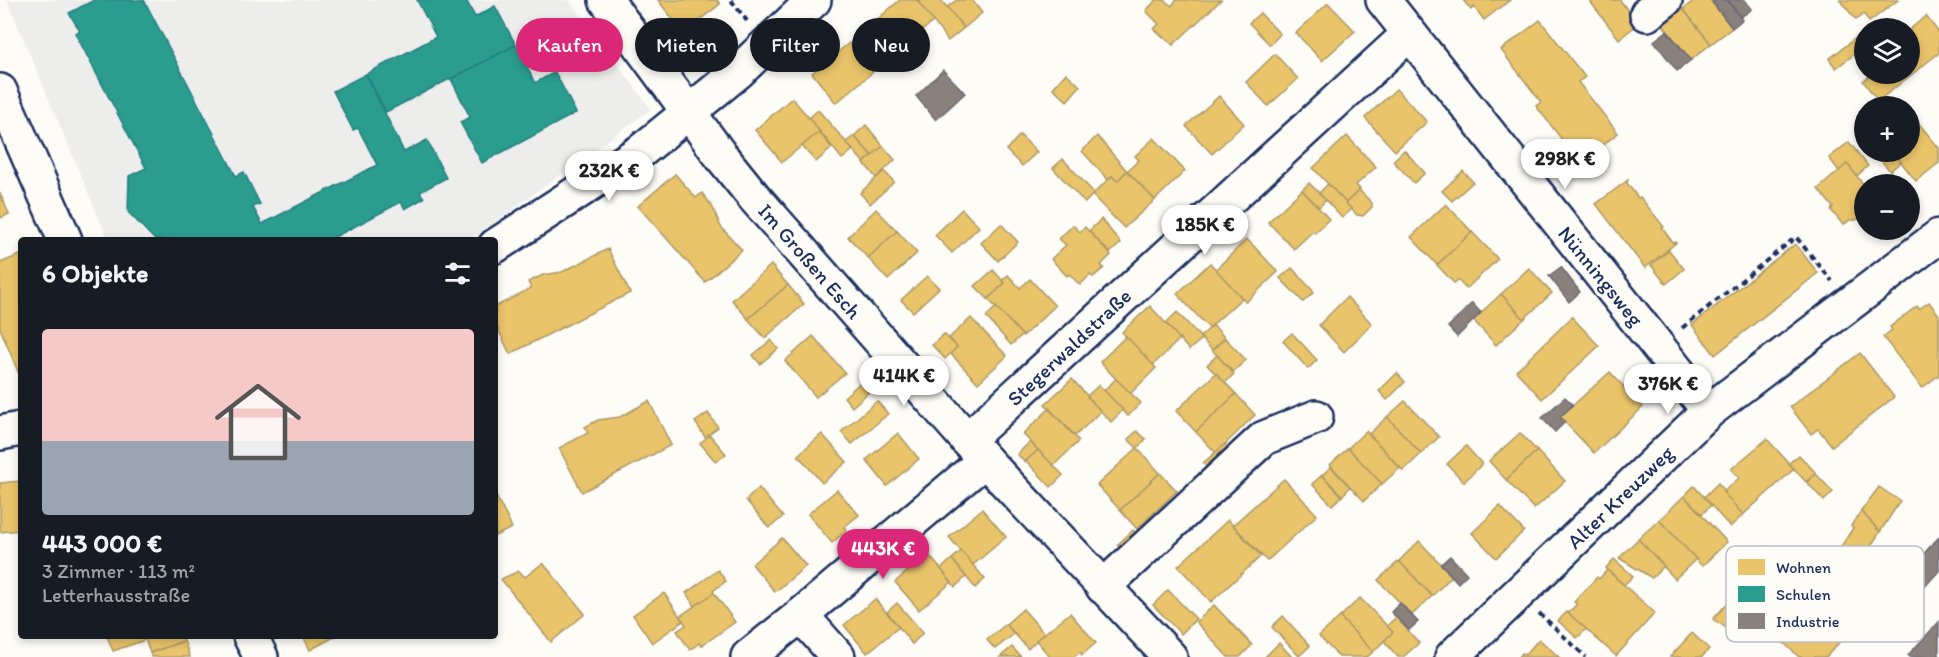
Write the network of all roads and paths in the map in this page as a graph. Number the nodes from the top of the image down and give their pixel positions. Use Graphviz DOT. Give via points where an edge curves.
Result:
graph roads {
  1 [pos="606,0"];
  2 [pos="814,0"];
  3 [pos="1383,0"];
  4 [pos="1408,34"];
  5 [pos="0,91"];
  6 [pos="689,112"];
  7 [pos="1939,236"];
  8 [pos="64,237"];
  9 [pos="498,244"];
  10 [pos="1850,304"];
  11 [pos="1658,347"];
  12 [pos="1709,411"];
  13 [pos="1316,417"];
  14 [pos="18,430"];
  15 [pos="0,433"];
  16 [pos="976,450"];
  17 [pos="1103,587"];
  18 [pos="1521,592"];
  19 [pos="801,615"];
  20 [pos="252,639"];
  21 [pos="261,657"];
  22 [pos="748,657"];
  23 [pos="838,657"];
  24 [pos="1170,657"];
  25 [pos="1452,657"];
  26 [pos="1586,657"];
  1 -- 6 [label="street, Im Großen Esch"];
  2 -- 6 [label="street"];
  3 -- 4 [label="street, Nünningsweg"];
  4 -- 11 [label="street, Nünningsweg"];
  4 -- 16 [label="street, Stegerwaldstraße"];
  5 -- 8 [label="street"];
  6 -- 9 [label="street" via="641,151"];
  6 -- 16 [label="street, Im Großen Esch" via="754,197"];
  7 -- 10 [label="street, Alter Kreuzweg"];
  10 -- 11 [label="path" via="1796,237"];
  10 -- 12 [label="street, Alter Kreuzweg"];
  11 -- 12 [label="street, Nünningsweg"];
  12 -- 18 [label="street, Alter Kreuzweg"];
  13 -- 17 [label="street" via="1264,438"];
  14 -- 15 [label="street"];
  16 -- 17 [label="street, Im Großen Esch"];
  16 -- 19 [label="street, Stegerwaldstraße"];
  17 -- 24 [label="street, Im Großen Esch"];
  18 -- 25 [label="street, Alter Kreuzweg"];
  18 -- 26 [label="path"];
  19 -- 22 [label="street, Stegerwaldstraße"];
  19 -- 23 [label="street"];
  20 -- 21 [label="street"];
}
